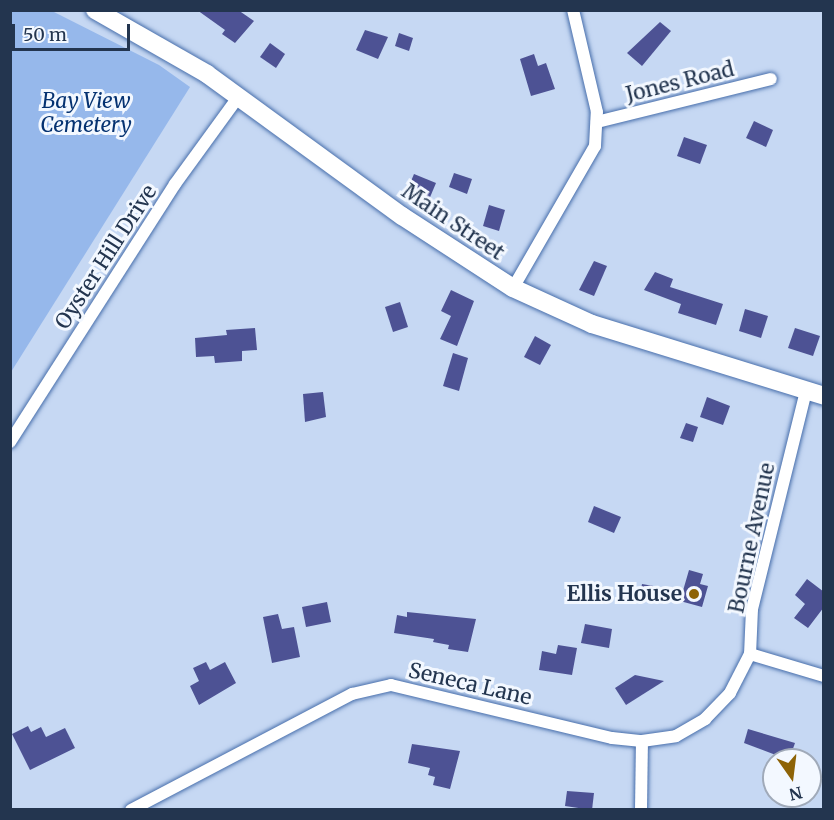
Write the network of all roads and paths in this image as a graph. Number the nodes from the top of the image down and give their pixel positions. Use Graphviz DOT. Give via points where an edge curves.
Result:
graph roads {
  1 [pos="95,10"];
  2 [pos="573,10"];
  3 [pos="771,79"];
  4 [pos="239,96"];
  5 [pos="597,122"];
  6 [pos="513,288"];
  7 [pos="815,394"];
  8 [pos="10,442"];
  9 [pos="750,654"];
  10 [pos="824,676"];
  11 [pos="642,741"];
  12 [pos="131,810"];
  13 [pos="641,810"];
  1 -- 4 [label="main road, Main Street"];
  2 -- 5 [label="street" via="592,78"];
  3 -- 5 [label="street, Jones Road"];
  4 -- 6 [label="main road, Main Street" via="402,216"];
  4 -- 8 [label="street, Oyster Hill Drive" via="175,184"];
  5 -- 6 [label="street" via="595,146"];
  6 -- 7 [label="main road, Main Street" via="592,324"];
  7 -- 9 [label="street, Bourne Avenue" via="752,609"];
  9 -- 10 [label="street"];
  9 -- 11 [label="street, Seneca Lane" via="730,693 705,719 676,736"];
  11 -- 12 [label="street, Seneca Lane" via="612,738 417,689 381,686 343,698"];
  11 -- 13 [label="street"];
}
